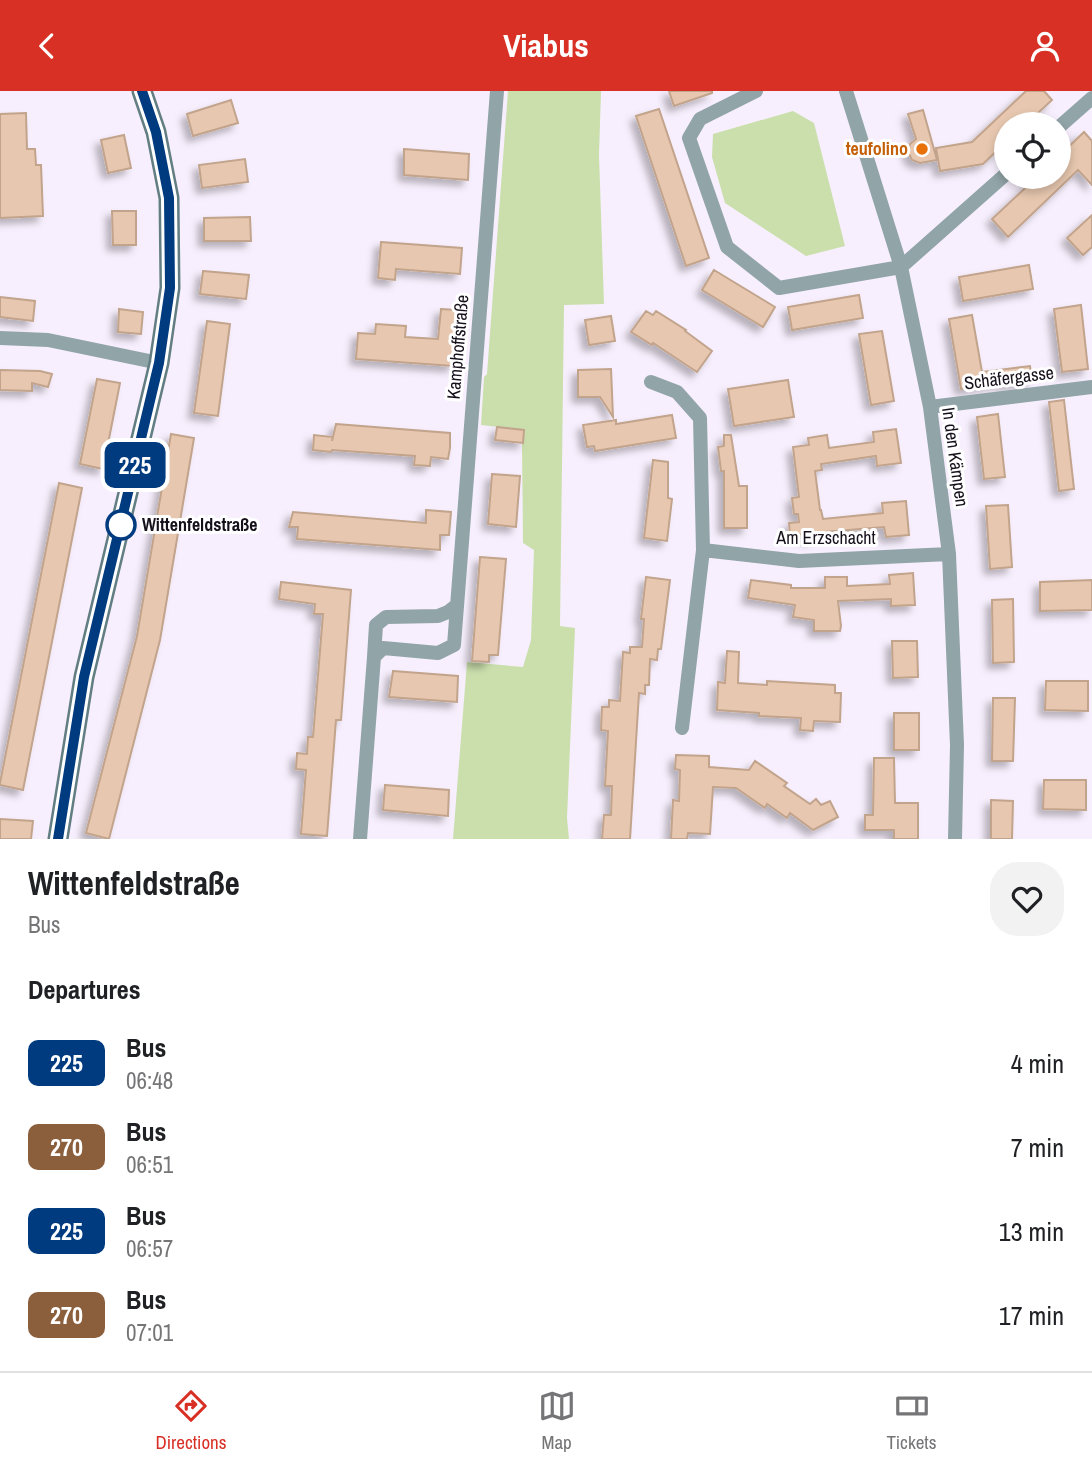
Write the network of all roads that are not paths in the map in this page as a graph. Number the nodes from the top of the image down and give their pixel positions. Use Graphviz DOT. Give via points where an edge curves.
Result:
graph roads {
  1 [pos="142,91"];
  2 [pos="498,91"];
  3 [pos="756,91"];
  4 [pos="846,91"];
  5 [pos="1092,98"];
  6 [pos="1071,116"];
  7 [pos="994,185"];
  8 [pos="901,267"];
  9 [pos="0,338"];
  10 [pos="159,363"];
  11 [pos="651,382"];
  12 [pos="1092,387"];
  13 [pos="930,407"];
  14 [pos="704,550"];
  15 [pos="949,554"];
  16 [pos="457,605"];
  17 [pos="374,657"];
  18 [pos="682,728"];
  19 [pos="58,839"];
  20 [pos="359,839"];
  21 [pos="955,839"];
  1 -- 10 [label="street" via="156,132 169,198 170,288"];
  2 -- 16 [label="street, Kamphoffstraße"];
  3 -- 8 [label="street" via="700,120 689,138 727,247 779,288"];
  4 -- 8 [label="street, In den Kämpen"];
  5 -- 6 [label="street"];
  7 -- 8 [label="street"];
  8 -- 13 [label="street, In den Kämpen"];
  9 -- 10 [label="street" via="48,340"];
  10 -- 19 [label="street" via="84,677"];
  11 -- 14 [label="street" via="677,392 700,418"];
  12 -- 13 [label="street, Schäfergasse"];
  13 -- 15 [label="street, In den Kämpen"];
  14 -- 15 [label="street, Am Erzschacht" via="799,561"];
  14 -- 18 [label="street"];
  15 -- 21 [label="street, In den Kämpen" via="957,745"];
  16 -- 17 [label="street" via="438,616 386,617 376,625"];
  16 -- 17 [label="street, Kamphoffstraße" via="454,645 438,653 383,648"];
  17 -- 20 [label="street"];
}
